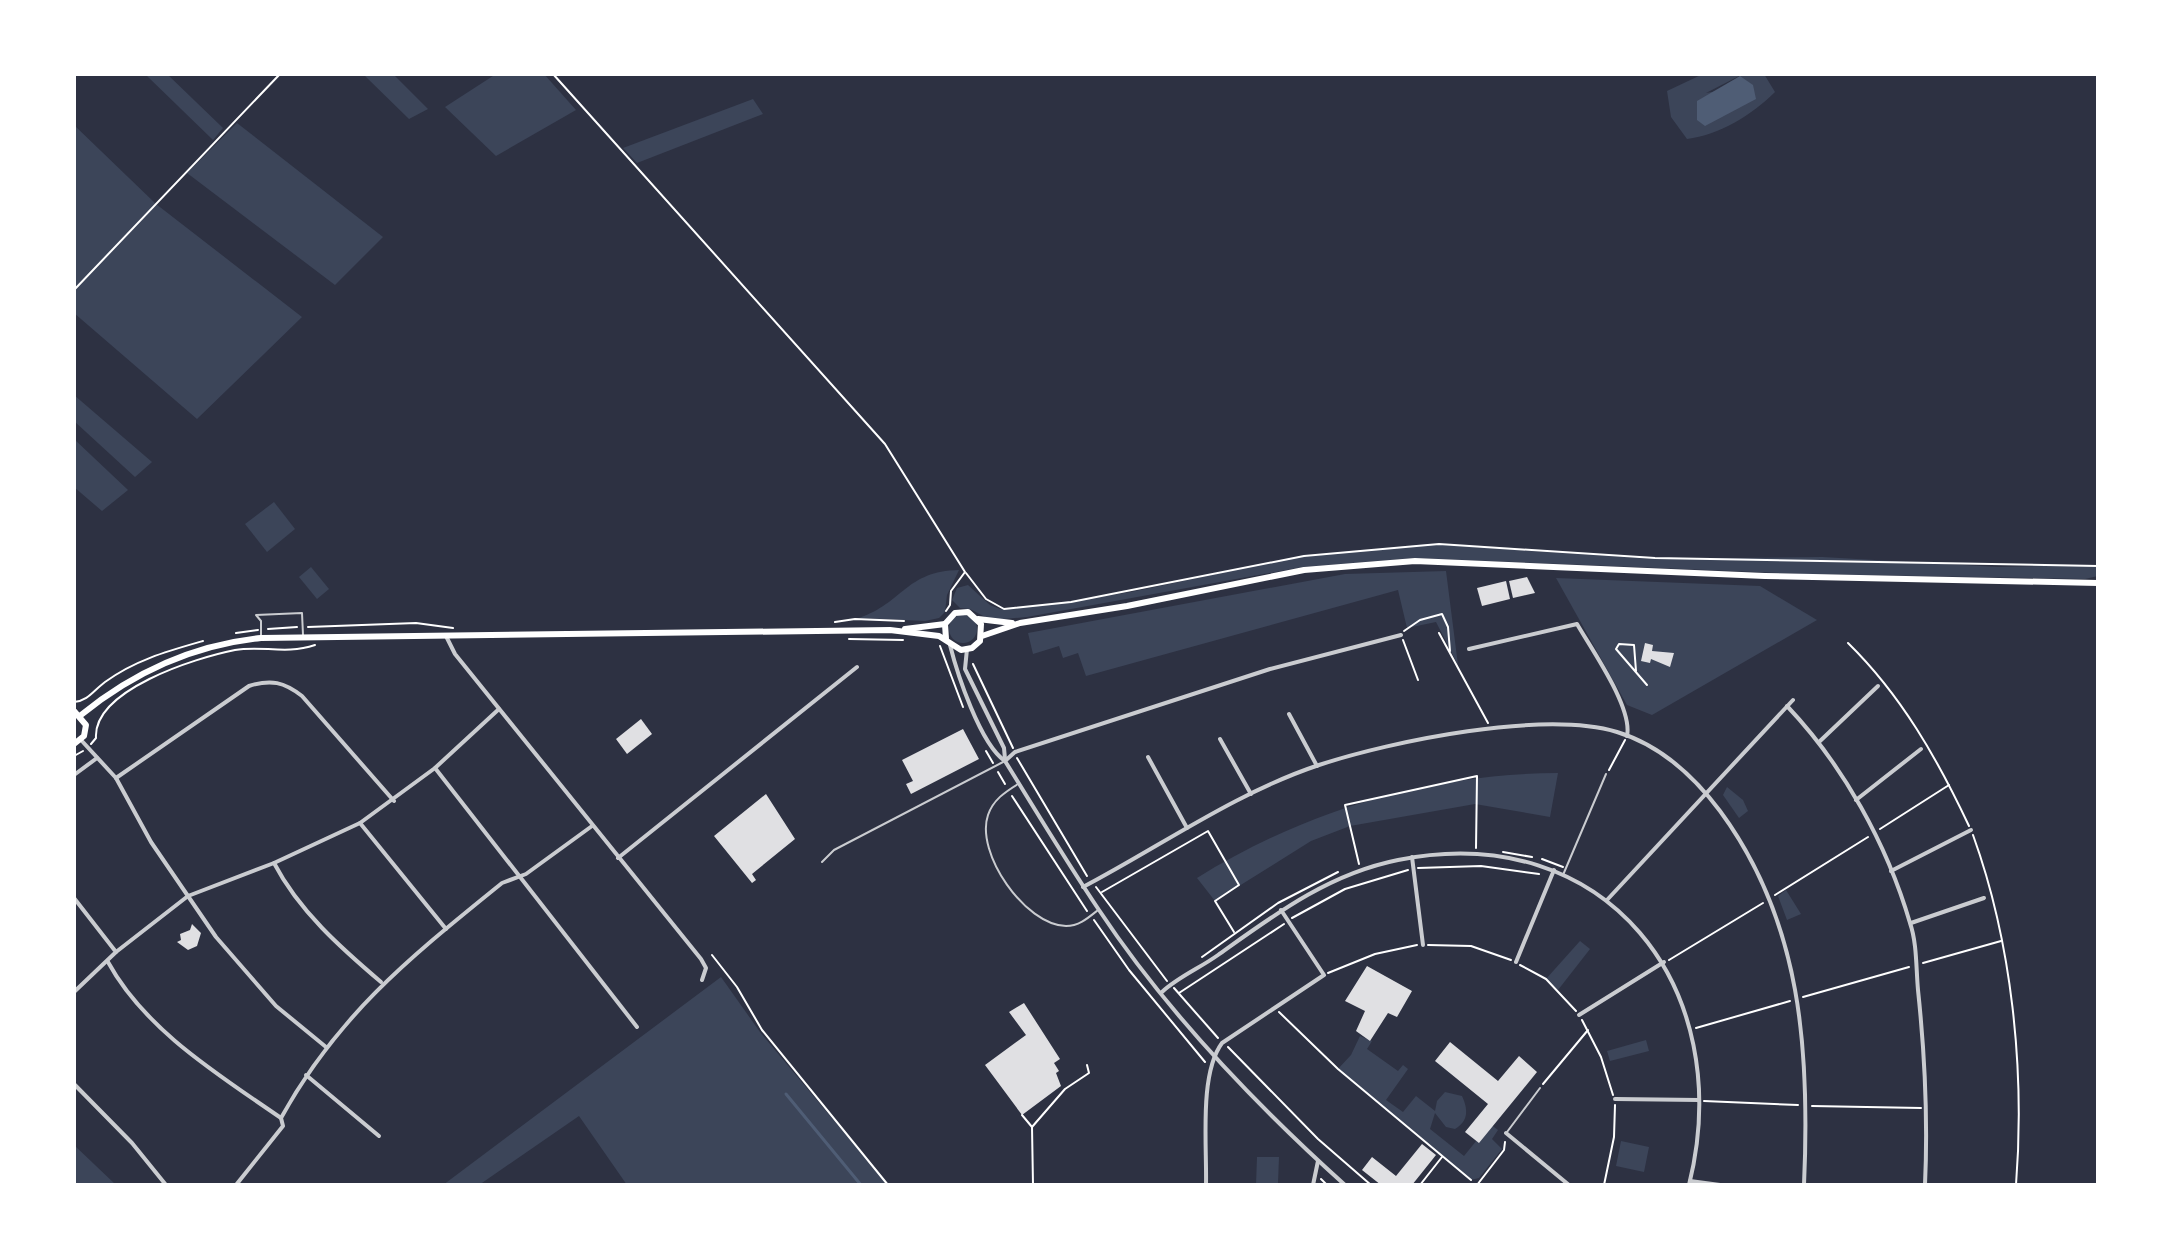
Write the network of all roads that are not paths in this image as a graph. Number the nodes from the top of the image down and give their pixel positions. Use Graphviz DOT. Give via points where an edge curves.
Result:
graph roads {
  1 [pos="2098,583"];
  2 [pos="978,619"];
  3 [pos="944,621"];
  4 [pos="1020,623"];
  5 [pos="890,630"];
  6 [pos="1401,635"];
  7 [pos="303,636"];
  8 [pos="446,636"];
  9 [pos="982,636"];
  10 [pos="261,638"];
  11 [pos="948,642"];
  12 [pos="967,649"];
  13 [pos="1469,649"];
  14 [pos="857,667"];
  15 [pos="1878,686"];
  16 [pos="1793,700"];
  17 [pos="1787,706"];
  18 [pos="499,709"];
  19 [pos="78,713"];
  20 [pos="1289,714"];
  21 [pos="1627,736"];
  22 [pos="1220,739"];
  23 [pos="77,742"];
  24 [pos="1819,742"];
  25 [pos="1921,749"];
  26 [pos="1148,757"];
  27 [pos="97,758"];
  28 [pos="1005,761"];
  29 [pos="1317,766"];
  30 [pos="435,768"];
  31 [pos="1606,774"];
  32 [pos="74,775"];
  33 [pos="116,778"];
  34 [pos="1019,784"];
  35 [pos="1706,792"];
  36 [pos="1251,794"];
  37 [pos="1856,800"];
  38 [pos="394,801"];
  39 [pos="360,823"];
  40 [pos="592,826"];
  41 [pos="1187,828"];
  42 [pos="1971,830"];
  43 [pos="1412,857"];
  44 [pos="618,858"];
  45 [pos="822,862"];
  46 [pos="274,863"];
  47 [pos="1554,870"];
  48 [pos="1891,871"];
  49 [pos="1563,875"];
  50 [pos="517,877"];
  51 [pos="1083,887"];
  52 [pos="188,896"];
  53 [pos="74,898"];
  54 [pos="1984,898"];
  55 [pos="1607,901"];
  56 [pos="1099,910"];
  57 [pos="1280,910"];
  58 [pos="1911,923"];
  59 [pos="446,929"];
  60 [pos="1423,945"];
  61 [pos="116,952"];
  62 [pos="108,962"];
  63 [pos="1516,962"];
  64 [pos="1664,962"];
  65 [pos="702,980"];
  66 [pos="382,983"];
  67 [pos="74,992"];
  68 [pos="1162,992"];
  69 [pos="1579,1015"];
  70 [pos="637,1027"];
  71 [pos="326,1047"];
  72 [pos="1214,1054"];
  73 [pos="306,1075"];
  74 [pos="74,1084"];
  75 [pos="1540,1088"];
  76 [pos="1615,1099"];
  77 [pos="1699,1100"];
  78 [pos="281,1118"];
  79 [pos="1506,1133"];
  80 [pos="379,1136"];
  81 [pos="1318,1161"];
  82 [pos="1690,1183"];
  83 [pos="1311,1184"];
  84 [pos="166,1185"];
  85 [pos="236,1185"];
  86 [pos="1206,1185"];
  87 [pos="1345,1185"];
  88 [pos="1569,1185"];
  89 [pos="1720,1185"];
  90 [pos="1804,1185"];
  91 [pos="1925,1185"];
  1 -- 4 [label="main road" via="1415,561 1304,570"];
  2 -- 3 [label="main road" via="961,612"];
  2 -- 4 [label="main road"];
  2 -- 9 [label="main road"];
  3 -- 5 [label="main road"];
  3 -- 11 [label="main road"];
  4 -- 9 [label="main road"];
  5 -- 8 [label="main road"];
  5 -- 11 [label="main road"];
  6 -- 28 [label="street" via="1256,673 1015,752"];
  7 -- 8 [label="main road"];
  7 -- 10 [label="main road"];
  7 -- 10 [label="lane" via="302,613 256,615"];
  8 -- 18 [label="street"];
  9 -- 12 [label="main road"];
  10 -- 19 [label="main road" via="224,643 163,663"];
  11 -- 12 [label="main road"];
  11 -- 28 [label="street" via="964,691 996,754"];
  12 -- 28 [label="street" via="965,669 1004,748"];
  13 -- 21 [label="street" via="1577,624 1621,704 1629,724"];
  14 -- 44 [label="street"];
  15 -- 24 [label="street"];
  16 -- 17 [label="street"];
  17 -- 24 [label="street"];
  17 -- 35 [label="street"];
  18 -- 30 [label="street"];
  18 -- 40 [label="street"];
  19 -- 23 [label="main road" via="86,730"];
  20 -- 29 [label="street"];
  21 -- 29 [label="street" via="1588,727 1488,730 1420,740"];
  21 -- 35 [label="street" via="1671,760"];
  22 -- 36 [label="street"];
  23 -- 27 [label="street"];
  24 -- 37 [label="street"];
  25 -- 37 [label="street"];
  26 -- 41 [label="street"];
  27 -- 32 [label="street"];
  27 -- 33 [label="street"];
  28 -- 34 [label="street"];
  28 -- 45 [label="lane" via="834,850"];
  29 -- 36 [label="street"];
  30 -- 38 [label="street"];
  30 -- 50 [label="street"];
  31 -- 49 [label="lane"];
  33 -- 38 [label="street" via="249,686 266,680 302,696"];
  33 -- 52 [label="street"];
  34 -- 51 [label="street"];
  34 -- 56 [label="lane" via="996,800 987,816 987,838 1001,877 1046,921 1076,925"];
  35 -- 55 [label="street"];
  35 -- 90 [label="street" via="1740,837 1786,940 1798,999 1808,1106"];
  36 -- 41 [label="street"];
  37 -- 48 [label="street"];
  38 -- 39 [label="street"];
  39 -- 46 [label="street"];
  39 -- 59 [label="street"];
  40 -- 44 [label="street"];
  40 -- 50 [label="street"];
  41 -- 51 [label="street"];
  42 -- 48 [label="street"];
  43 -- 47 [label="street" via="1481,856"];
  43 -- 57 [label="street" via="1337,879"];
  43 -- 60 [label="street"];
  44 -- 65 [label="street" via="701,959 706,968"];
  46 -- 52 [label="street"];
  46 -- 66 [label="street" via="303,906"];
  47 -- 49 [label="street"];
  47 -- 63 [label="street"];
  48 -- 58 [label="street"];
  49 -- 55 [label="street"];
  50 -- 59 [label="street" via="502,883"];
  50 -- 70 [label="street"];
  51 -- 56 [label="street"];
  52 -- 61 [label="street"];
  52 -- 71 [label="street" via="253,982"];
  53 -- 61 [label="street"];
  54 -- 58 [label="street"];
  55 -- 64 [label="street"];
  56 -- 68 [label="street"];
  57 -- 68 [label="street"];
  57 -- 72 [label="street" via="1324,975 1222,1043"];
  58 -- 91 [label="street" via="1929,1109"];
  59 -- 66 [label="street"];
  61 -- 62 [label="street"];
  62 -- 67 [label="street"];
  62 -- 78 [label="street" via="130,995 174,1040"];
  64 -- 69 [label="street"];
  64 -- 77 [label="street" via="1691,1029"];
  66 -- 71 [label="street"];
  68 -- 72 [label="street"];
  71 -- 73 [label="street"];
  72 -- 81 [label="street"];
  72 -- 86 [label="street"];
  73 -- 78 [label="street"];
  73 -- 80 [label="street"];
  74 -- 84 [label="street"];
  75 -- 79 [label="lane"];
  76 -- 77 [label="street"];
  77 -- 82 [label="street"];
  78 -- 85 [label="street" via="283,1126"];
  79 -- 88 [label="street"];
  81 -- 83 [label="street"];
  81 -- 87 [label="street"];
  82 -- 89 [label="street"];
}
